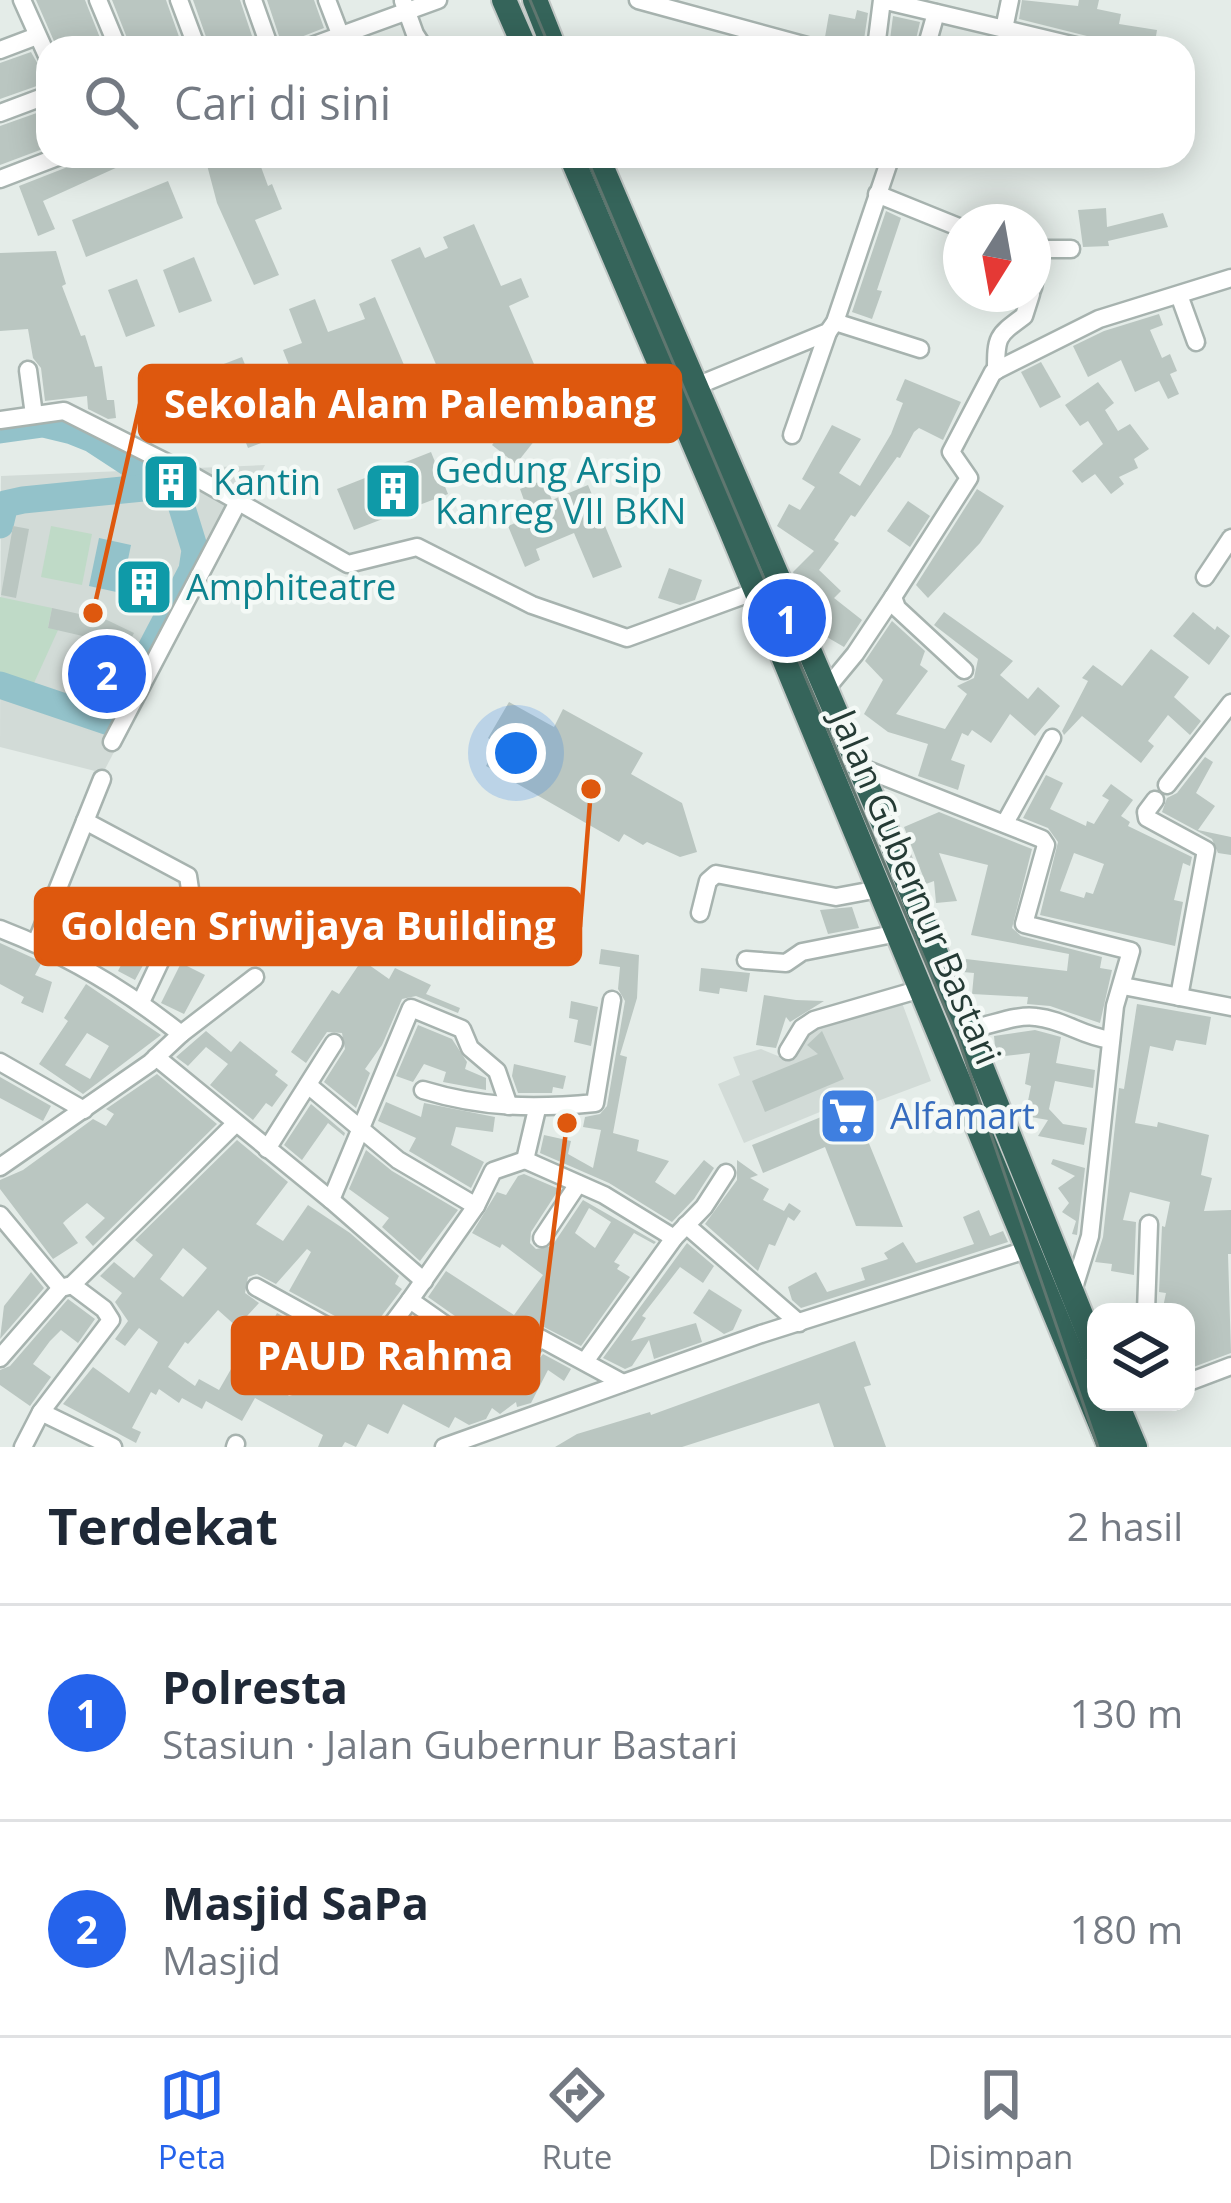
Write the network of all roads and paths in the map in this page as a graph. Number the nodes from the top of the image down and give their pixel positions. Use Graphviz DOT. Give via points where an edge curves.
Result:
graph roads {
  1 [pos="22,0"];
  2 [pos="98,0"];
  3 [pos="179,0"];
  4 [pos="253,0"];
  5 [pos="327,0"];
  6 [pos="439,0"];
  7 [pos="504,0"];
  8 [pos="535,0"];
  9 [pos="638,0"];
  10 [pos="1010,0"];
  11 [pos="405,5"];
  12 [pos="936,13"];
  13 [pos="1004,29"];
  14 [pos="340,34"];
  15 [pos="37,35"];
  16 [pos="113,36"];
  17 [pos="192,36"];
  18 [pos="266,36"];
  19 [pos="335,36"];
  20 [pos="416,36"];
  21 [pos="520,36"];
  22 [pos="549,36"];
  23 [pos="770,36"];
  24 [pos="877,36"];
  25 [pos="929,36"];
  26 [pos="1033,36"];
  27 [pos="0,50"];
  28 [pos="36,100"];
  29 [pos="0,113"];
  30 [pos="36,165"];
  31 [pos="589,168"];
  32 [pos="589,168"];
  33 [pos="887,168"];
  34 [pos="0,179"];
  35 [pos="878,194"];
  36 [pos="943,221"];
  37 [pos="1072,249"];
  38 [pos="1051,250"];
  39 [pos="1231,278"];
  40 [pos="1179,295"];
  41 [pos="1025,312"];
  42 [pos="831,327"];
  43 [pos="1196,342"];
  44 [pos="920,350"];
  45 [pos="28,370"];
  46 [pos="996,370"];
  47 [pos="694,387"];
  48 [pos="34,415"];
  49 [pos="0,419"];
  50 [pos="792,435"];
  51 [pos="238,502"];
  52 [pos="1231,538"];
  53 [pos="1205,577"];
  54 [pos="756,591"];
  55 [pos="892,597"];
  56 [pos="964,670"];
  57 [pos="826,688"];
  58 [pos="1231,703"];
  59 [pos="1052,738"];
  60 [pos="112,742"];
  61 [pos="860,767"];
  62 [pos="102,779"];
  63 [pos="85,821"];
  64 [pos="1005,823"];
  65 [pos="889,834"];
  66 [pos="860,845"];
  67 [pos="878,890"];
  68 [pos="700,914"];
  69 [pos="0,929"];
  70 [pos="898,933"];
  71 [pos="36,943"];
  72 [pos="746,960"];
  73 [pos="255,976"];
  74 [pos="1123,986"];
  75 [pos="921,989"];
  76 [pos="1179,997"];
  77 [pos="612,1000"];
  78 [pos="141,1002"];
  79 [pos="1231,1007"];
  80 [pos="969,1029"];
  81 [pos="181,1034"];
  82 [pos="1111,1040"];
  83 [pos="334,1043"];
  84 [pos="788,1051"];
  85 [pos="157,1057"];
  86 [pos="0,1062"];
  87 [pos="308,1084"];
  88 [pos="423,1090"];
  89 [pos="509,1106"];
  90 [pos="537,1109"];
  91 [pos="84,1110"];
  92 [pos="236,1124"];
  93 [pos="364,1128"];
  94 [pos="267,1149"];
  95 [pos="525,1160"];
  96 [pos="0,1168"];
  97 [pos="726,1173"];
  98 [pos="578,1184"];
  99 [pos="331,1200"];
  100 [pos="476,1206"];
  101 [pos="0,1215"];
  102 [pos="1149,1224"];
  103 [pos="680,1232"];
  104 [pos="542,1238"];
  105 [pos="1026,1250"];
  106 [pos="424,1281"];
  107 [pos="67,1287"];
  108 [pos="256,1287"];
  109 [pos="1072,1294"];
  110 [pos="410,1300"];
  111 [pos="1146,1303"];
  112 [pos="799,1323"];
  113 [pos="324,1326"];
  114 [pos="1087,1330"];
  115 [pos="372,1351"];
  116 [pos="0,1358"];
  117 [pos="586,1360"];
  118 [pos="1231,1366"];
  119 [pos="350,1380"];
  120 [pos="1195,1380"];
  121 [pos="623,1383"];
  122 [pos="294,1384"];
  123 [pos="1125,1411"];
  124 [pos="41,1412"];
  125 [pos="23,1447"];
  126 [pos="113,1447"];
  127 [pos="443,1447"];
  128 [pos="1110,1447"];
  129 [pos="1135,1447"];
  1 -- 15 [label="street"];
  2 -- 16 [label="street"];
  3 -- 17 [label="street"];
  4 -- 18 [label="street"];
  5 -- 14 [label="street"];
  6 -- 11 [label="street"];
  7 -- 21 [label="highway"];
  8 -- 22 [label="highway"];
  9 -- 23 [label="street"];
  10 -- 13 [label="street"];
  11 -- 14 [label="street"];
  11 -- 20 [label="street"];
  12 -- 13 [label="street"];
  12 -- 24 [label="street" via="882,0"];
  12 -- 25 [label="street"];
  13 -- 26 [label="street"];
  14 -- 19 [label="street"];
  15 -- 27 [label="street"];
  28 -- 29 [label="street"];
  30 -- 34 [label="street"];
  31 -- 47 [label="highway, Jalan Gubernur Bastari"];
  32 -- 54 [label="highway, Jalan Gubernur Bastari"];
  33 -- 35 [label="street"];
  35 -- 36 [label="street"];
  35 -- 42 [label="street"];
  37 -- 38 [label="street"];
  39 -- 40 [label="street"];
  40 -- 43 [label="street"];
  40 -- 46 [label="street" via="1099,319"];
  41 -- 46 [label="street" via="1004,326"];
  42 -- 44 [label="street"];
  42 -- 47 [label="street"];
  42 -- 50 [label="street"];
  45 -- 48 [label="street"];
  46 -- 55 [label="street" via="951,452 969,478"];
  47 -- 57 [label="highway, Jalan Gubernur Bastari"];
  48 -- 49 [label="street"];
  48 -- 51 [label="street" via="64,411"];
  51 -- 54 [label="street" via="348,564 417,547 532,605 628,638"];
  51 -- 60 [label="street"];
  52 -- 53 [label="street"];
  54 -- 66 [label="highway, Jalan Gubernur Bastari"];
  55 -- 56 [label="street"];
  55 -- 57 [label="street"];
  57 -- 61 [label="highway, Jalan Gubernur Bastari"];
  58 -- 76 [label="street" via="1146,812 1206,850"];
  59 -- 64 [label="street"];
  61 -- 64 [label="street"];
  61 -- 65 [label="highway, Jalan Gubernur Bastari"];
  62 -- 63 [label="street"];
  63 -- 71 [label="street"];
  63 -- 78 [label="street" via="188,876 191,896"];
  64 -- 74 [label="street" via="1045,842 1024,923 1129,949"];
  65 -- 66 [label="highway"];
  65 -- 80 [label="highway, Jalan Gubernur Bastari"];
  66 -- 67 [label="highway, Jalan Gubernur Bastari"];
  67 -- 68 [label="street" via="836,897 716,874"];
  67 -- 70 [label="highway, Jalan Gubernur Bastari"];
  69 -- 71 [label="street"];
  70 -- 72 [label="street" via="786,962"];
  70 -- 75 [label="highway, Jalan Gubernur Bastari"];
  71 -- 78 [label="street"];
  73 -- 81 [label="street"];
  74 -- 76 [label="street"];
  74 -- 82 [label="street"];
  75 -- 84 [label="street" via="814,1020"];
  75 -- 105 [label="highway, Jalan Gubernur Bastari"];
  76 -- 79 [label="street"];
  77 -- 90 [label="street" via="598,1100"];
  78 -- 81 [label="street"];
  80 -- 82 [label="street" via="1030,1016"];
  80 -- 109 [label="highway, Jalan Gubernur Bastari"];
  81 -- 85 [label="street"];
  82 -- 109 [label="street" via="1093,1220"];
  83 -- 87 [label="street"];
  85 -- 91 [label="street"];
  85 -- 92 [label="street"];
  86 -- 91 [label="street"];
  87 -- 93 [label="street"];
  87 -- 94 [label="street"];
  88 -- 89 [label="street"];
  89 -- 90 [label="street"];
  89 -- 93 [label="street" via="496,1071 462,1029 412,1007"];
  90 -- 95 [label="street"];
  91 -- 96 [label="street"];
  92 -- 94 [label="street"];
  92 -- 107 [label="street"];
  93 -- 99 [label="street"];
  93 -- 100 [label="street" via="398,1160"];
  94 -- 99 [label="street"];
  95 -- 98 [label="street"];
  95 -- 100 [label="street" via="493,1172"];
  97 -- 103 [label="street"];
  98 -- 103 [label="street"];
  98 -- 104 [label="street"];
  99 -- 106 [label="street"];
  100 -- 106 [label="street"];
  101 -- 107 [label="street"];
  102 -- 111 [label="street"];
  103 -- 112 [label="street"];
  103 -- 117 [label="street"];
  105 -- 112 [label="street"];
  105 -- 128 [label="highway, Jalan Gubernur Bastari"];
  106 -- 110 [label="street"];
  107 -- 116 [label="street"];
  107 -- 124 [label="street" via="111,1320"];
  108 -- 113 [label="street"];
  109 -- 114 [label="highway, Jalan Gubernur Bastari"];
  110 -- 115 [label="street"];
  110 -- 117 [label="street" via="504,1366 515,1367 537,1338"];
  112 -- 121 [label="street"];
  113 -- 115 [label="street"];
  113 -- 122 [label="street"];
  115 -- 119 [label="street"];
  117 -- 121 [label="street"];
  118 -- 120 [label="street"];
  121 -- 127 [label="street"];
  123 -- 129 [label="highway"];
  124 -- 125 [label="street"];
  124 -- 126 [label="street"];
}
